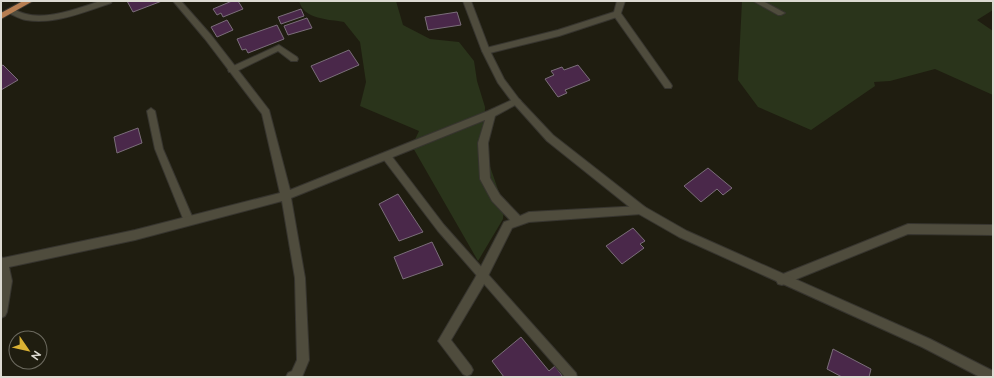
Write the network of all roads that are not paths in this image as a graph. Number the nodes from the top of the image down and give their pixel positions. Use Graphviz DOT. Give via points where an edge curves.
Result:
graph roads {
  1 [pos="29,1"];
  2 [pos="108,1"];
  3 [pos="177,1"];
  4 [pos="467,1"];
  5 [pos="621,1"];
  6 [pos="757,1"];
  7 [pos="11,11"];
  8 [pos="781,12"];
  9 [pos="617,14"];
  10 [pos="1,16"];
  11 [pos="486,51"];
  12 [pos="294,59"];
  13 [pos="232,70"];
  14 [pos="668,86"];
  15 [pos="516,101"];
  16 [pos="150,111"];
  17 [pos="491,114"];
  18 [pos="387,156"];
  19 [pos="286,196"];
  20 [pos="641,210"];
  21 [pos="189,221"];
  22 [pos="518,221"];
  23 [pos="993,230"];
  24 [pos="2,262"];
  25 [pos="482,276"];
  26 [pos="782,280"];
  27 [pos="1,312"];
  28 [pos="467,370"];
  29 [pos="292,377"];
  30 [pos="572,377"];
  31 [pos="993,377"];
  1 -- 7 [label="main road"];
  2 -- 7 [label="street" via="79,11 39,17 26,17"];
  3 -- 13 [label="street"];
  4 -- 11 [label="street"];
  5 -- 9 [label="street"];
  6 -- 8 [label="lane"];
  7 -- 10 [label="main road"];
  9 -- 11 [label="street" via="559,33"];
  9 -- 14 [label="lane"];
  11 -- 15 [label="street" via="501,81"];
  12 -- 13 [label="lane" via="279,48"];
  13 -- 19 [label="street" via="266,113"];
  15 -- 17 [label="street"];
  15 -- 20 [label="street" via="550,138"];
  16 -- 21 [label="lane" via="159,149"];
  17 -- 18 [label="street"];
  17 -- 22 [label="street" via="483,143 485,179 496,198"];
  18 -- 19 [label="street"];
  18 -- 25 [label="lane"];
  19 -- 21 [label="street"];
  19 -- 29 [label="street" via="300,278 303,360 296,376"];
  20 -- 22 [label="street" via="529,217"];
  20 -- 26 [label="street" via="683,234"];
  21 -- 24 [label="street" via="135,235"];
  22 -- 25 [label="street" via="508,225"];
  23 -- 26 [label="street" via="908,229"];
  24 -- 27 [label="street" via="6,281"];
  25 -- 28 [label="street" via="444,341"];
  25 -- 30 [label="lane"];
  26 -- 31 [label="street" via="926,343"];
}
